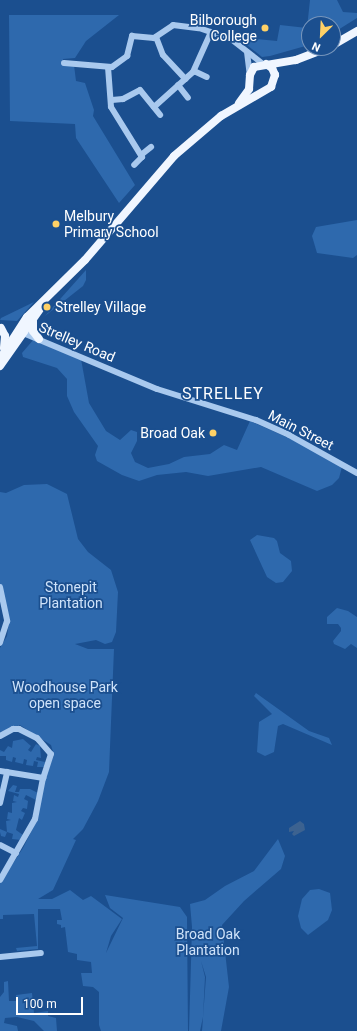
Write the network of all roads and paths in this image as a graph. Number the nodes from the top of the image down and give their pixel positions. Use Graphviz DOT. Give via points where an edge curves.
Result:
graph roads {
  1 [pos="357,31"];
  2 [pos="211,32"];
  3 [pos="156,37"];
  4 [pos="341,41"];
  5 [pos="247,52"];
  6 [pos="80,55"];
  7 [pos="307,56"];
  8 [pos="296,60"];
  9 [pos="79,62"];
  10 [pos="64,63"];
  11 [pos="264,64"];
  12 [pos="108,68"];
  13 [pos="194,71"];
  14 [pos="275,75"];
  15 [pos="207,77"];
  16 [pos="250,78"];
  17 [pos="185,79"];
  18 [pos="178,85"];
  19 [pos="264,90"];
  20 [pos="188,98"];
  21 [pos="112,100"];
  22 [pos="236,106"];
  23 [pos="154,107"];
  24 [pos="160,115"];
  25 [pos="151,147"];
  26 [pos="141,155"];
  27 [pos="134,165"];
  28 [pos="43,303"];
  29 [pos="33,321"];
  30 [pos="0,328"];
  31 [pos="20,332"];
  32 [pos="39,339"];
  33 [pos="2,355"];
  34 [pos="0,366"];
  35 [pos="142,383"];
  36 [pos="357,473"];
  37 [pos="0,587"];
  38 [pos="3,615"];
  39 [pos="0,643"];
  40 [pos="0,736"];
  41 [pos="0,771"];
  42 [pos="7,772"];
  43 [pos="43,778"];
  44 [pos="0,803"];
  45 [pos="0,845"];
  46 [pos="16,853"];
  47 [pos="0,880"];
  48 [pos="41,954"];
  49 [pos="0,957"];
  1 -- 4 [label="main road"];
  2 -- 3 [label="street" via="173,25"];
  2 -- 5 [label="street" via="237,42"];
  2 -- 13 [label="street"];
  3 -- 12 [label="street" via="132,36 127,56"];
  3 -- 17 [label="street" via="163,55"];
  5 -- 11 [label="street"];
  5 -- 16 [label="street"];
  6 -- 9 [label="street"];
  7 -- 8 [label="main road"];
  8 -- 11 [label="main road"];
  8 -- 14 [label="main road"];
  9 -- 10 [label="street"];
  9 -- 12 [label="street"];
  11 -- 14 [label="main road"];
  11 -- 16 [label="main road" via="254,67"];
  12 -- 21 [label="street"];
  13 -- 15 [label="street"];
  13 -- 17 [label="street"];
  14 -- 19 [label="main road" via="274,83"];
  16 -- 19 [label="main road" via="255,88"];
  16 -- 22 [label="main road" via="247,93"];
  17 -- 18 [label="street"];
  18 -- 20 [label="street"];
  18 -- 23 [label="street"];
  19 -- 22 [label="main road"];
  21 -- 23 [label="street" via="128,97 140,90"];
  21 -- 26 [label="street" via="112,110"];
  22 -- 28 [label="main road" via="198,134 163,167 85,260"];
  23 -- 24 [label="street"];
  25 -- 26 [label="street"];
  26 -- 27 [label="street"];
  28 -- 29 [label="main road"];
  28 -- 31 [label="main road" via="28,317"];
  29 -- 31 [label="main road"];
  29 -- 32 [label="main road" via="33,331"];
  30 -- 31 [label="main road, Strelley Road"];
  30 -- 33 [label="main road" via="5,336"];
  31 -- 32 [label="street, Strelley Road"];
  31 -- 33 [label="main road"];
  31 -- 34 [label="main road"];
  32 -- 35 [label="street, Strelley Road"];
  35 -- 36 [label="street, Main Street" via="256,420 290,435"];
  37 -- 38 [label="street"];
  38 -- 39 [label="street" via="6,630"];
  40 -- 43 [label="street" via="13,729 19,729 48,748 51,754"];
  41 -- 42 [label="street"];
  42 -- 43 [label="street"];
  42 -- 44 [label="street"];
  43 -- 46 [label="street" via="35,819"];
  45 -- 46 [label="street"];
  46 -- 47 [label="street"];
  48 -- 49 [label="street"];
}
